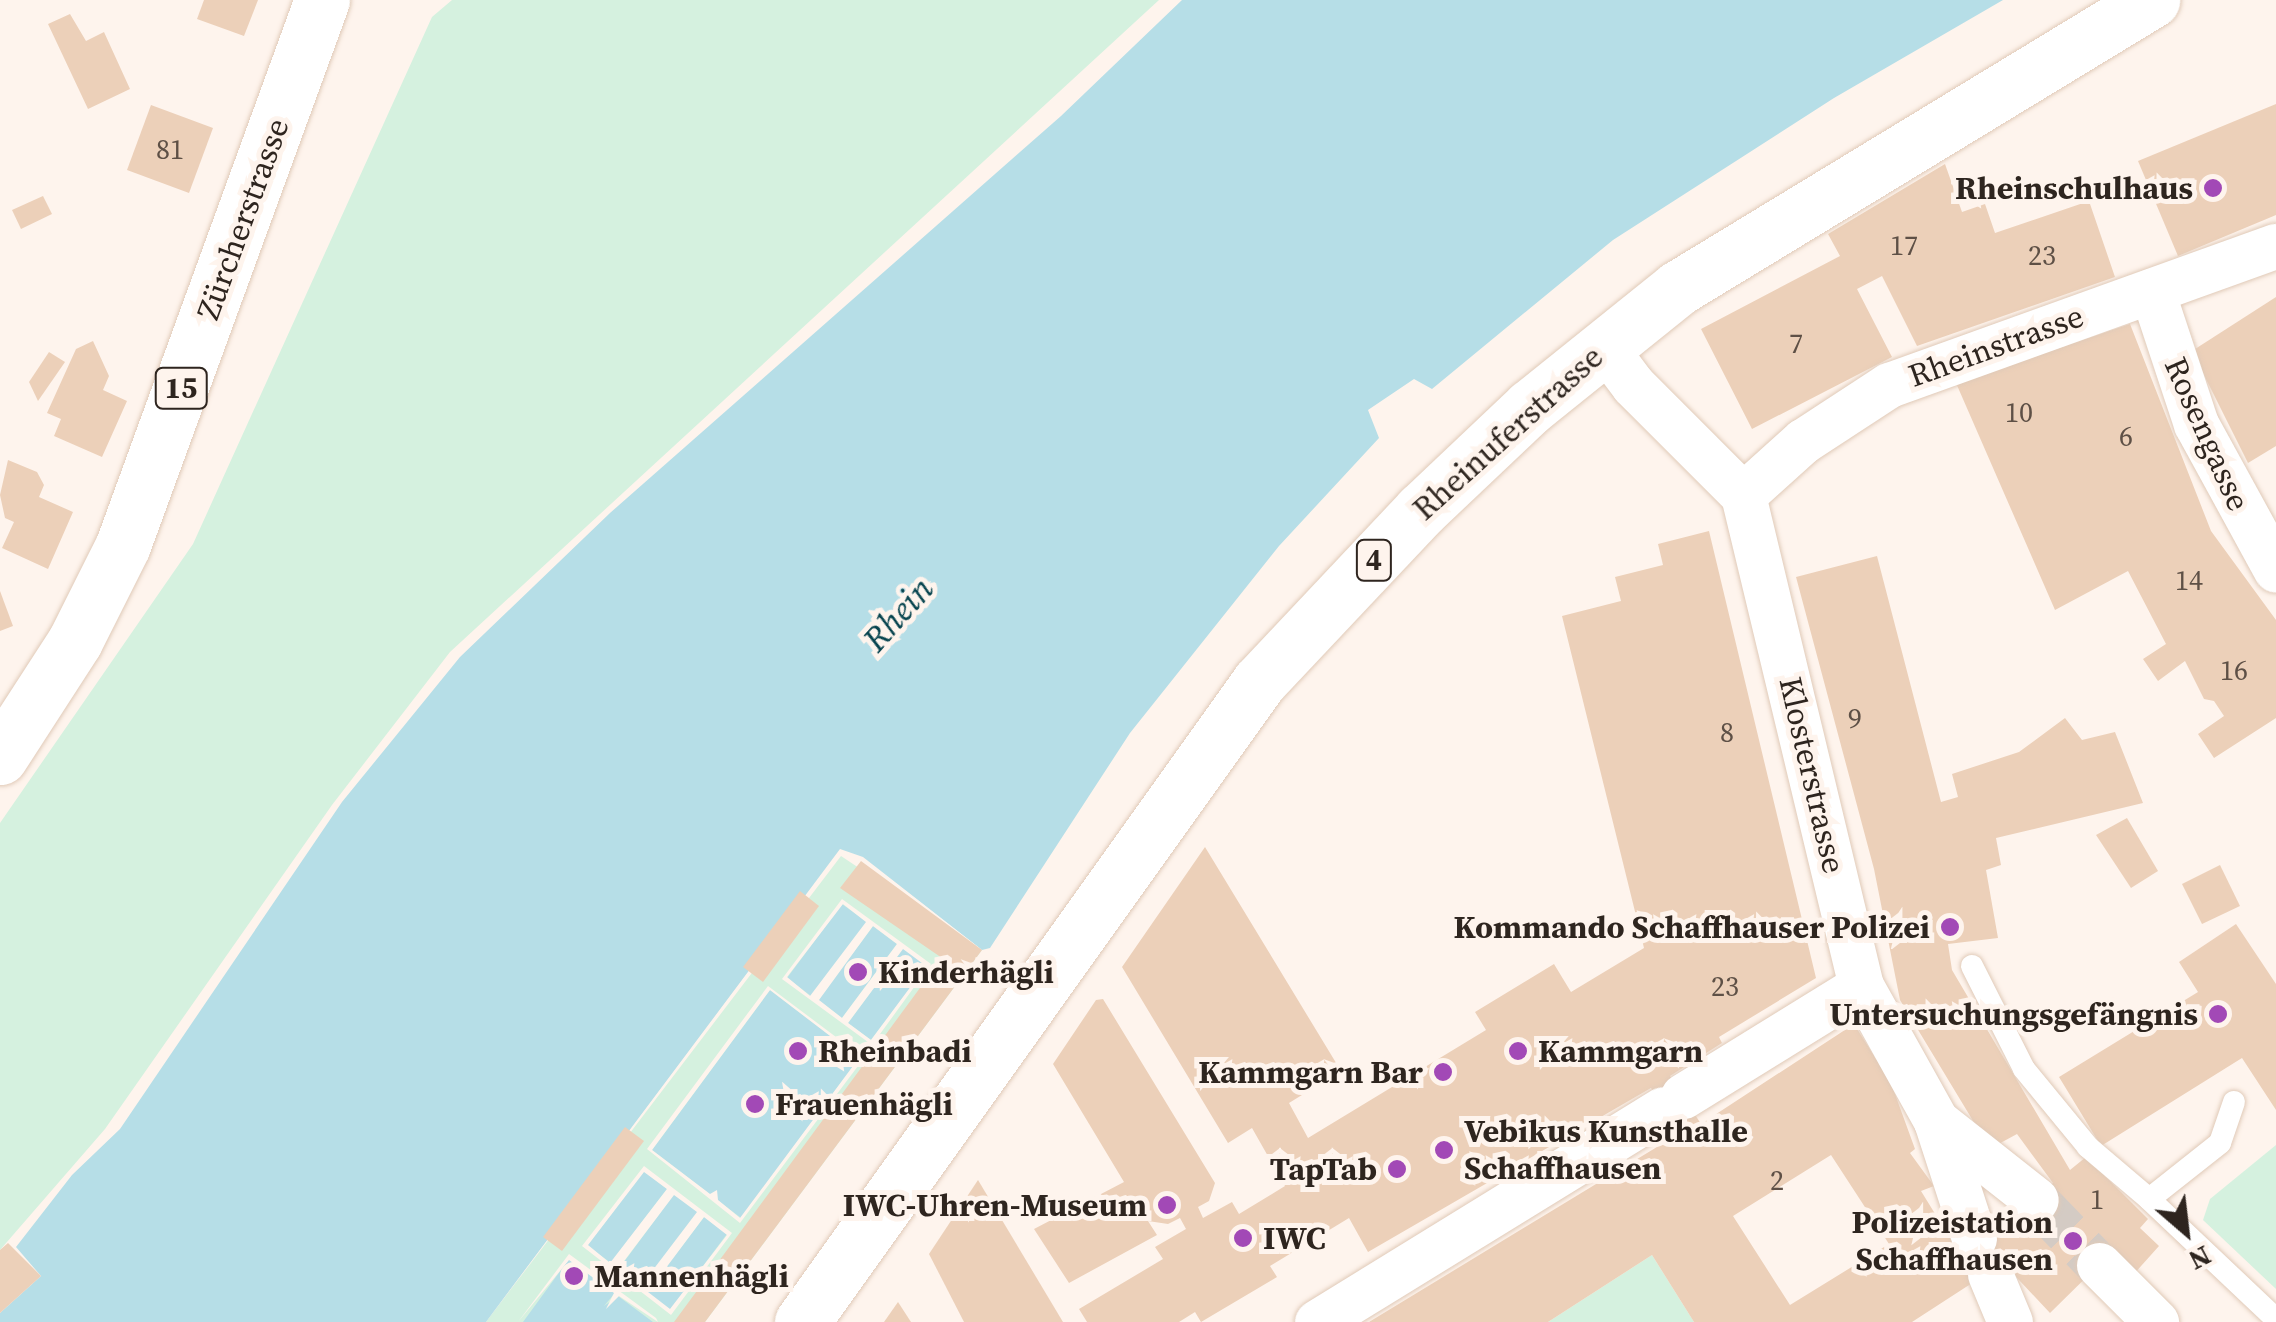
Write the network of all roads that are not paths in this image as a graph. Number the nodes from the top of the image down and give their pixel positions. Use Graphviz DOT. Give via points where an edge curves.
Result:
graph roads {
  1 [pos="322,0"];
  2 [pos="2152,0"];
  3 [pos="2272,257"];
  4 [pos="2152,291"];
  5 [pos="1603,345"];
  6 [pos="1743,495"];
  7 [pos="2276,570"];
  8 [pos="0,756"];
  9 [pos="1972,966"];
  10 [pos="1862,986"];
  11 [pos="2234,1102"];
  12 [pos="1936,1121"];
  13 [pos="2150,1199"];
  14 [pos="2036,1200"];
  15 [pos="2098,1265"];
  16 [pos="2276,1320"];
  17 [pos="802,1322"];
  18 [pos="1316,1322"];
  19 [pos="2010,1322"];
  20 [pos="2156,1322"];
  1 -- 8 [label="main road, Zürcherstrasse / 15" via="123,544 76,642"];
  2 -- 5 [label="main road, Rheinuferstrasse / 4" via="1745,243"];
  3 -- 4 [label="street, Rheinstrasse"];
  4 -- 6 [label="street, Rheinstrasse" via="1890,385 1803,442"];
  4 -- 7 [label="street, Rosengasse" via="2196,424"];
  5 -- 6 [label="street"];
  5 -- 17 [label="main road, Rheinuferstrasse / 4" via="1421,510 1259,682"];
  6 -- 10 [label="street, Klosterstrasse"];
  9 -- 13 [label="lane" via="2024,1069 2088,1147"];
  10 -- 12 [label="street, Klosterstrasse"];
  10 -- 18 [label="street"];
  11 -- 13 [label="lane" via="2220,1143"];
  12 -- 14 [label="street"];
  12 -- 19 [label="street, Klosterstrasse"];
  13 -- 16 [label="lane"];
  15 -- 20 [label="street"];
}
